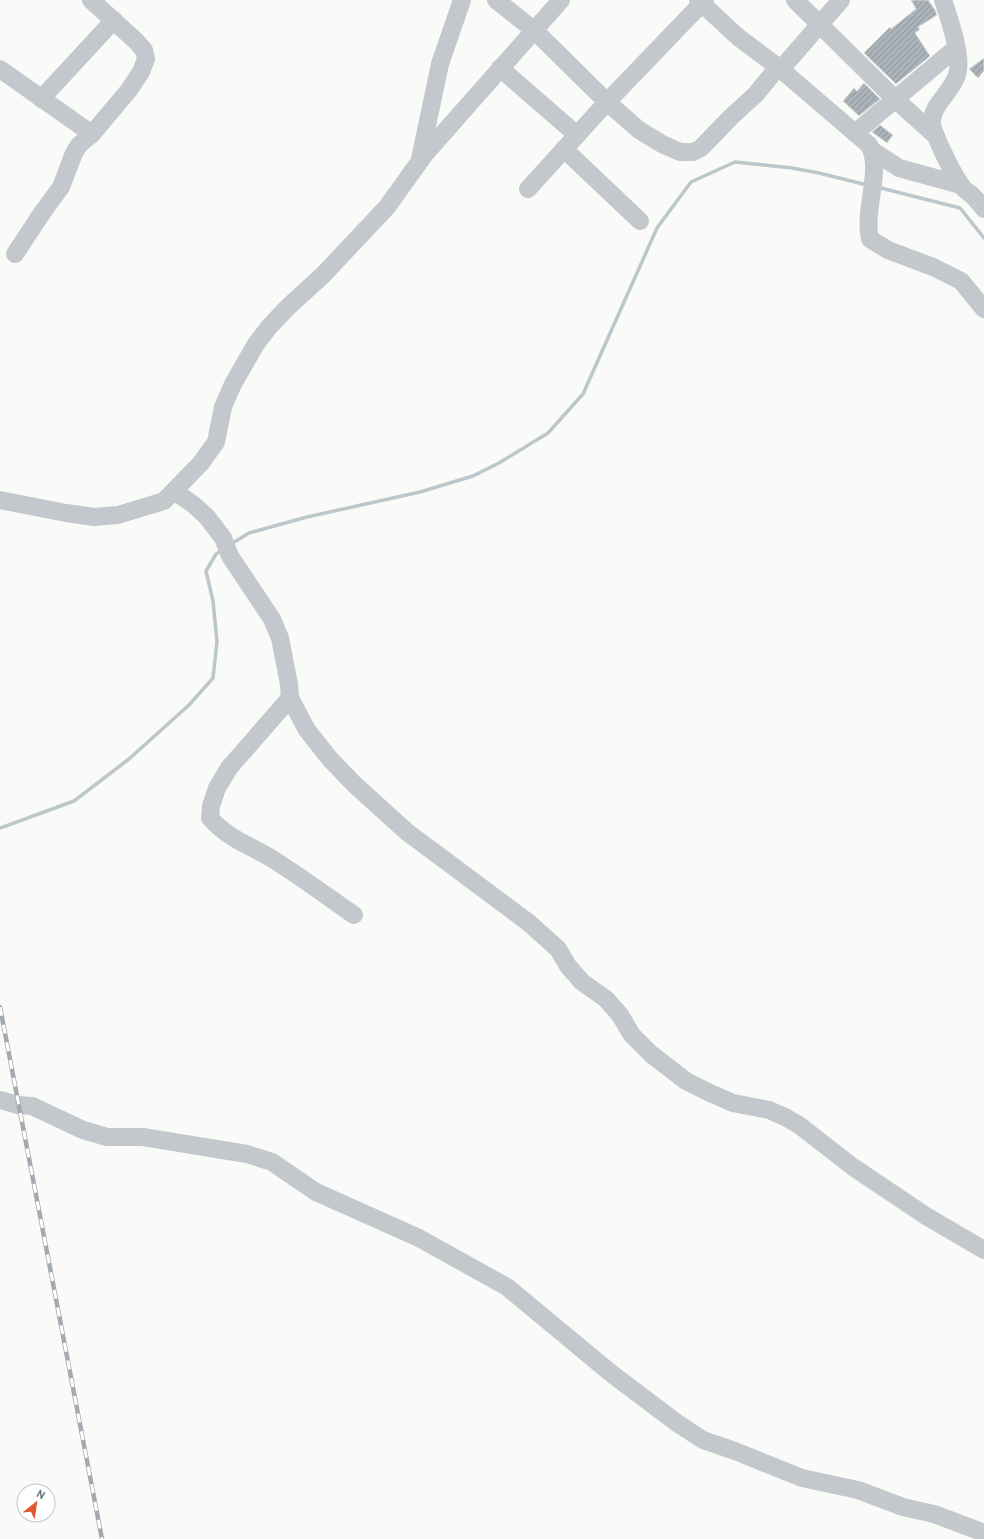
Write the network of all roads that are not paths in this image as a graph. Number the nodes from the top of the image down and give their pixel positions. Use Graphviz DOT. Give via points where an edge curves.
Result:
graph roads {
  1 [pos="92,0"];
  2 [pos="462,0"];
  3 [pos="496,0"];
  4 [pos="561,0"];
  5 [pos="795,0"];
  6 [pos="841,0"];
  7 [pos="944,0"];
  8 [pos="701,1"];
  9 [pos="114,20"];
  10 [pos="820,24"];
  11 [pos="535,31"];
  12 [pos="956,48"];
  13 [pos="500,68"];
  14 [pos="780,68"];
  15 [pos="0,69"];
  16 [pos="41,99"];
  17 [pos="895,99"];
  18 [pos="607,102"];
  19 [pos="855,133"];
  20 [pos="92,134"];
  21 [pos="577,135"];
  22 [pos="936,136"];
  23 [pos="564,149"];
  24 [pos="873,151"];
  25 [pos="420,162"];
  26 [pos="961,185"];
  27 [pos="528,189"];
  28 [pos="984,209"];
  29 [pos="640,221"];
  30 [pos="15,254"];
  31 [pos="984,310"];
  32 [pos="174,491"];
  33 [pos="0,500"];
  34 [pos="290,698"];
  35 [pos="354,915"];
  36 [pos="0,1100"];
  37 [pos="984,1250"];
  38 [pos="982,1531"];
  1 -- 9 [label="street"];
  2 -- 25 [label="street" via="440,64"];
  3 -- 11 [label="street"];
  4 -- 11 [label="street"];
  5 -- 10 [label="street"];
  6 -- 10 [label="street"];
  7 -- 12 [label="street"];
  8 -- 14 [label="street" via="738,37"];
  8 -- 18 [label="street"];
  9 -- 16 [label="street"];
  9 -- 20 [label="street" via="144,50 146,59 129,90"];
  10 -- 14 [label="street"];
  10 -- 17 [label="street"];
  11 -- 13 [label="street"];
  11 -- 18 [label="street"];
  12 -- 17 [label="street"];
  12 -- 22 [label="street" via="957,74 935,111 932,124"];
  13 -- 21 [label="street"];
  13 -- 25 [label="street"];
  14 -- 18 [label="street" via="701,148 693,152 680,152 662,144 639,130"];
  14 -- 19 [label="street"];
  15 -- 16 [label="street"];
  16 -- 20 [label="street"];
  17 -- 19 [label="street"];
  17 -- 22 [label="street"];
  18 -- 21 [label="street"];
  19 -- 24 [label="street"];
  20 -- 30 [label="street" via="79,145 62,187"];
  21 -- 23 [label="street"];
  22 -- 26 [label="street"];
  23 -- 27 [label="street"];
  23 -- 29 [label="street"];
  24 -- 26 [label="street" via="899,168"];
  24 -- 31 [label="street" via="874,174 867,228 870,239 888,250 961,281"];
  25 -- 32 [label="street" via="387,207 323,275 288,307 256,344 223,407 216,442"];
  26 -- 28 [label="street"];
  32 -- 33 [label="street" via="164,501 118,515 100,516 66,514"];
  32 -- 34 [label="street" via="203,513 224,538 230,556 272,619 280,638"];
  34 -- 35 [label="street" via="229,768 217,788 210,818 235,840 273,859"];
  34 -- 37 [label="street" via="307,730 354,784 407,832 535,928 558,949 582,982 606,999 632,1035 651,1054 686,1081 710,1094 733,1103 769,1110 799,1125 926,1216"];
  36 -- 38 [label="street" via="32,1106 83,1130 107,1138 143,1137 241,1153 272,1162 316,1192 419,1238 507,1287 612,1374 703,1440 735,1450 802,1478 858,1490"];
}
